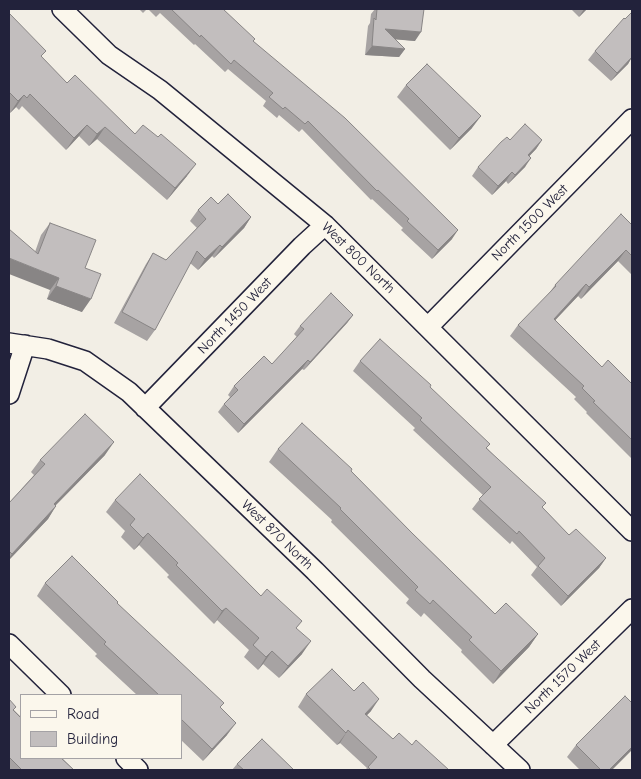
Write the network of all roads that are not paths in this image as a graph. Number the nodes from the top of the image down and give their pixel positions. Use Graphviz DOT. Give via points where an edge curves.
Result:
graph roads {
  1 [pos="62,9"];
  2 [pos="632,119"];
  3 [pos="325,226"];
  4 [pos="428,327"];
  5 [pos="17,344"];
  6 [pos="9,394"];
  7 [pos="146,408"];
  8 [pos="632,531"];
  9 [pos="632,609"];
  10 [pos="9,644"];
  11 [pos="60,694"];
  12 [pos="493,745"];
  13 [pos="127,759"];
  14 [pos="138,770"];
  15 [pos="520,770"];
  1 -- 3 [label="street, West 800 North" via="109,55 160,90"];
  2 -- 4 [label="street, North 1500 West"];
  3 -- 4 [label="street, West 800 North"];
  3 -- 7 [label="street, North 1450 West"];
  4 -- 8 [label="street, West 800 North"];
  5 -- 6 [label="street"];
  5 -- 7 [label="street, West 870 North" via="48,349 85,361"];
  7 -- 12 [label="street, West 870 North"];
  9 -- 12 [label="street, North 1570 West"];
  10 -- 11 [label="street"];
  12 -- 15 [label="street, West 870 North"];
  13 -- 14 [label="street"];
}
